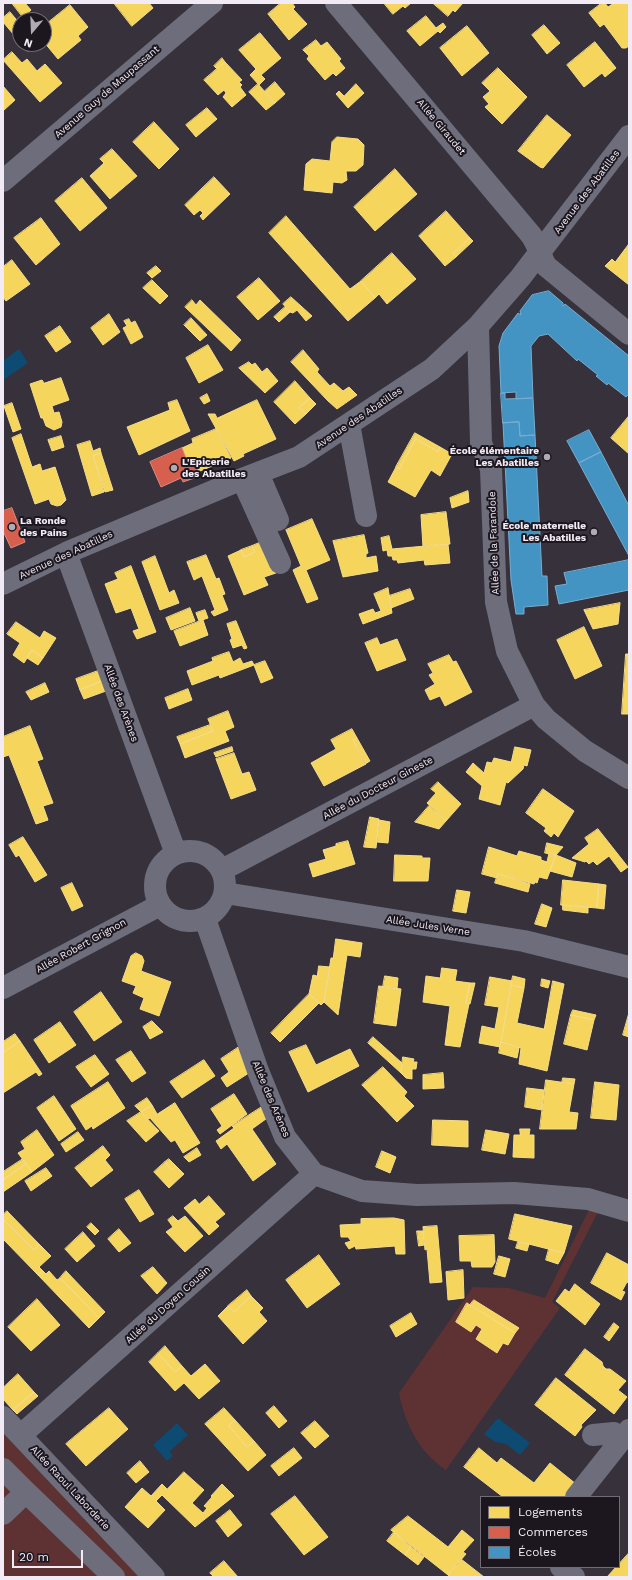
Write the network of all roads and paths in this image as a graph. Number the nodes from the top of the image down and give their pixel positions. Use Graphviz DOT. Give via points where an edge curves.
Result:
graph roads {
  1 [pos="212,3"];
  2 [pos="336,3"];
  3 [pos="629,136"];
  4 [pos="3,181"];
  5 [pos="539,254"];
  6 [pos="478,326"];
  7 [pos="629,334"];
  8 [pos="349,424"];
  9 [pos="250,476"];
  10 [pos="366,516"];
  11 [pos="278,520"];
  12 [pos="66,553"];
  13 [pos="280,563"];
  14 [pos="3,584"];
  15 [pos="534,705"];
  16 [pos="629,778"];
  17 [pos="176,854"];
  18 [pos="222,870"];
  19 [pos="225,893"];
  20 [pos="160,905"];
  21 [pos="205,919"];
  22 [pos="629,967"];
  23 [pos="3,988"];
  24 [pos="314,1174"];
  25 [pos="629,1211"];
  26 [pos="3,1417"];
  27 [pos="593,1435"];
  28 [pos="625,1435"];
  29 [pos="21,1436"];
  30 [pos="3,1469"];
  31 [pos="26,1492"];
  32 [pos="577,1496"];
  33 [pos="3,1514"];
  34 [pos="563,1568"];
  35 [pos="114,1577"];
  36 [pos="154,1577"];
  37 [pos="574,1577"];
  1 -- 4 [label="street, Avenue Guy de Maupassant"];
  2 -- 5 [label="street, Allée Giraudet" via="531,235 538,244"];
  3 -- 5 [label="street, Avenue des Abatilles"];
  5 -- 6 [label="street, Avenue des Abatilles"];
  5 -- 7 [label="street, Allée Giraudet" via="546,266"];
  6 -- 8 [label="street, Avenue des Abatilles" via="432,369"];
  6 -- 15 [label="street, Allée de la Farandole" via="481,443 491,469 496,602 507,651"];
  8 -- 9 [label="street, Avenue des Abatilles" via="299,457"];
  8 -- 10 [label="street"];
  9 -- 11 [label="street"];
  9 -- 12 [label="street, Avenue des Abatilles"];
  9 -- 13 [label="street"];
  12 -- 14 [label="street, Avenue des Abatilles"];
  12 -- 17 [label="street, Allée des Arènes"];
  15 -- 16 [label="street, Allée de la Farandole" via="546,719 585,751"];
  15 -- 18 [label="street, Allée du Docteur Gineste"];
  17 -- 18 [label="street" via="197,851 207,855"];
  17 -- 20 [label="street" via="166,860 158,870 155,893"];
  18 -- 19 [label="street" via="226,881"];
  19 -- 21 [label="street" via="221,904"];
  19 -- 22 [label="street, Allée Jules Verne" via="524,941"];
  20 -- 21 [label="street" via="166,913 184,922"];
  20 -- 23 [label="street, Allée Robert Grignon"];
  21 -- 24 [label="street, Allée des Arènes" via="258,1071 285,1137"];
  24 -- 25 [label="street" via="362,1191 417,1196 514,1193 588,1199"];
  24 -- 29 [label="street, Allée du Doyen Cousin"];
  26 -- 29 [label="street, Allée Raoul Laborderie"];
  27 -- 28 [label="street"];
  28 -- 32 [label="street"];
  29 -- 36 [label="street, Allée Raoul Laborderie"];
  30 -- 31 [label="street"];
  31 -- 33 [label="street"];
  31 -- 35 [label="street"];
  34 -- 37 [label="street"];
}
